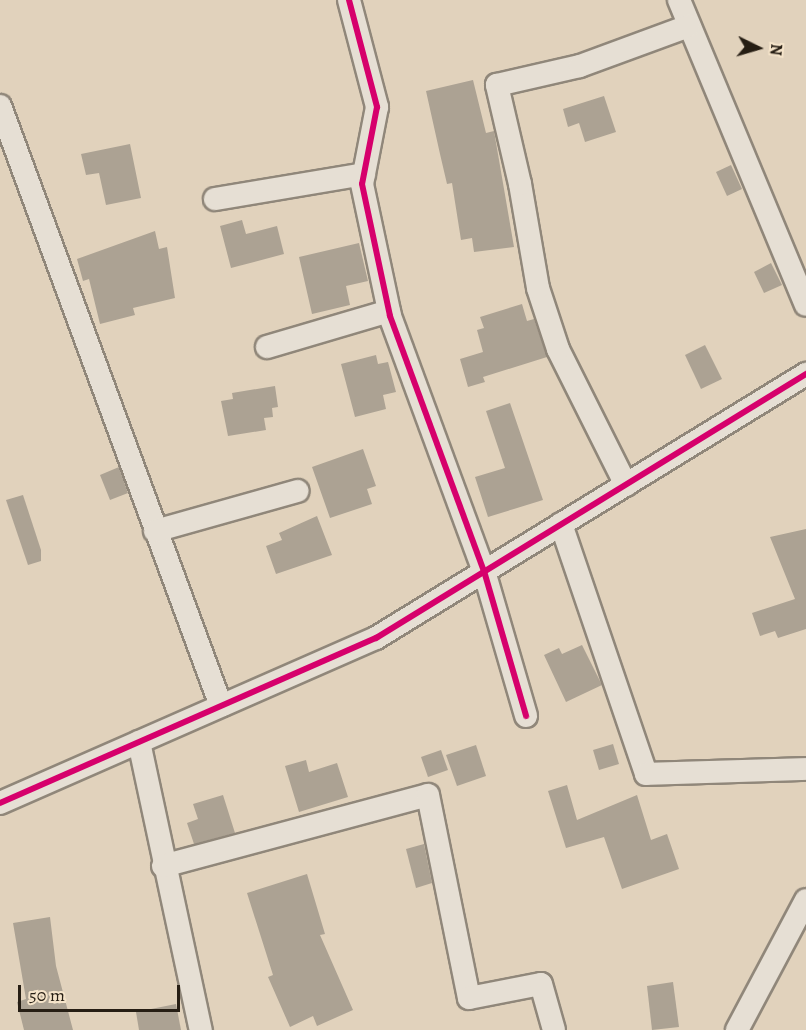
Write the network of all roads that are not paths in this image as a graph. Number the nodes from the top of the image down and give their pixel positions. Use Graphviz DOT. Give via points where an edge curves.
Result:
graph roads {
  1 [pos="349,0"];
  2 [pos="679,0"];
  3 [pos="689,26"];
  4 [pos="0,106"];
  5 [pos="364,174"];
  6 [pos="214,199"];
  7 [pos="806,304"];
  8 [pos="389,311"];
  9 [pos="267,346"];
  10 [pos="806,374"];
  11 [pos="626,485"];
  12 [pos="297,491"];
  13 [pos="561,524"];
  14 [pos="155,531"];
  15 [pos="484,572"];
  16 [pos="221,706"];
  17 [pos="526,716"];
  18 [pos="139,742"];
  19 [pos="806,770"];
  20 [pos="0,803"];
  21 [pos="163,866"];
  22 [pos="804,909"];
  23 [pos="201,1030"];
  24 [pos="554,1030"];
  25 [pos="737,1030"];
  1 -- 5 [label="street" via="377,107"];
  2 -- 3 [label="street"];
  3 -- 7 [label="street"];
  3 -- 11 [label="street" via="580,66 497,85 538,288 558,349"];
  4 -- 14 [label="street"];
  5 -- 6 [label="street"];
  5 -- 8 [label="street" via="362,184"];
  8 -- 9 [label="street"];
  8 -- 15 [label="street"];
  10 -- 11 [label="street"];
  11 -- 13 [label="street"];
  12 -- 14 [label="street"];
  13 -- 15 [label="street"];
  13 -- 19 [label="street" via="646,774"];
  14 -- 16 [label="street"];
  15 -- 16 [label="street" via="376,638"];
  15 -- 17 [label="street"];
  16 -- 18 [label="street"];
  18 -- 20 [label="street"];
  18 -- 21 [label="street"];
  21 -- 23 [label="street"];
  21 -- 24 [label="street" via="428,795 469,998 541,984"];
  22 -- 25 [label="street"];
}
